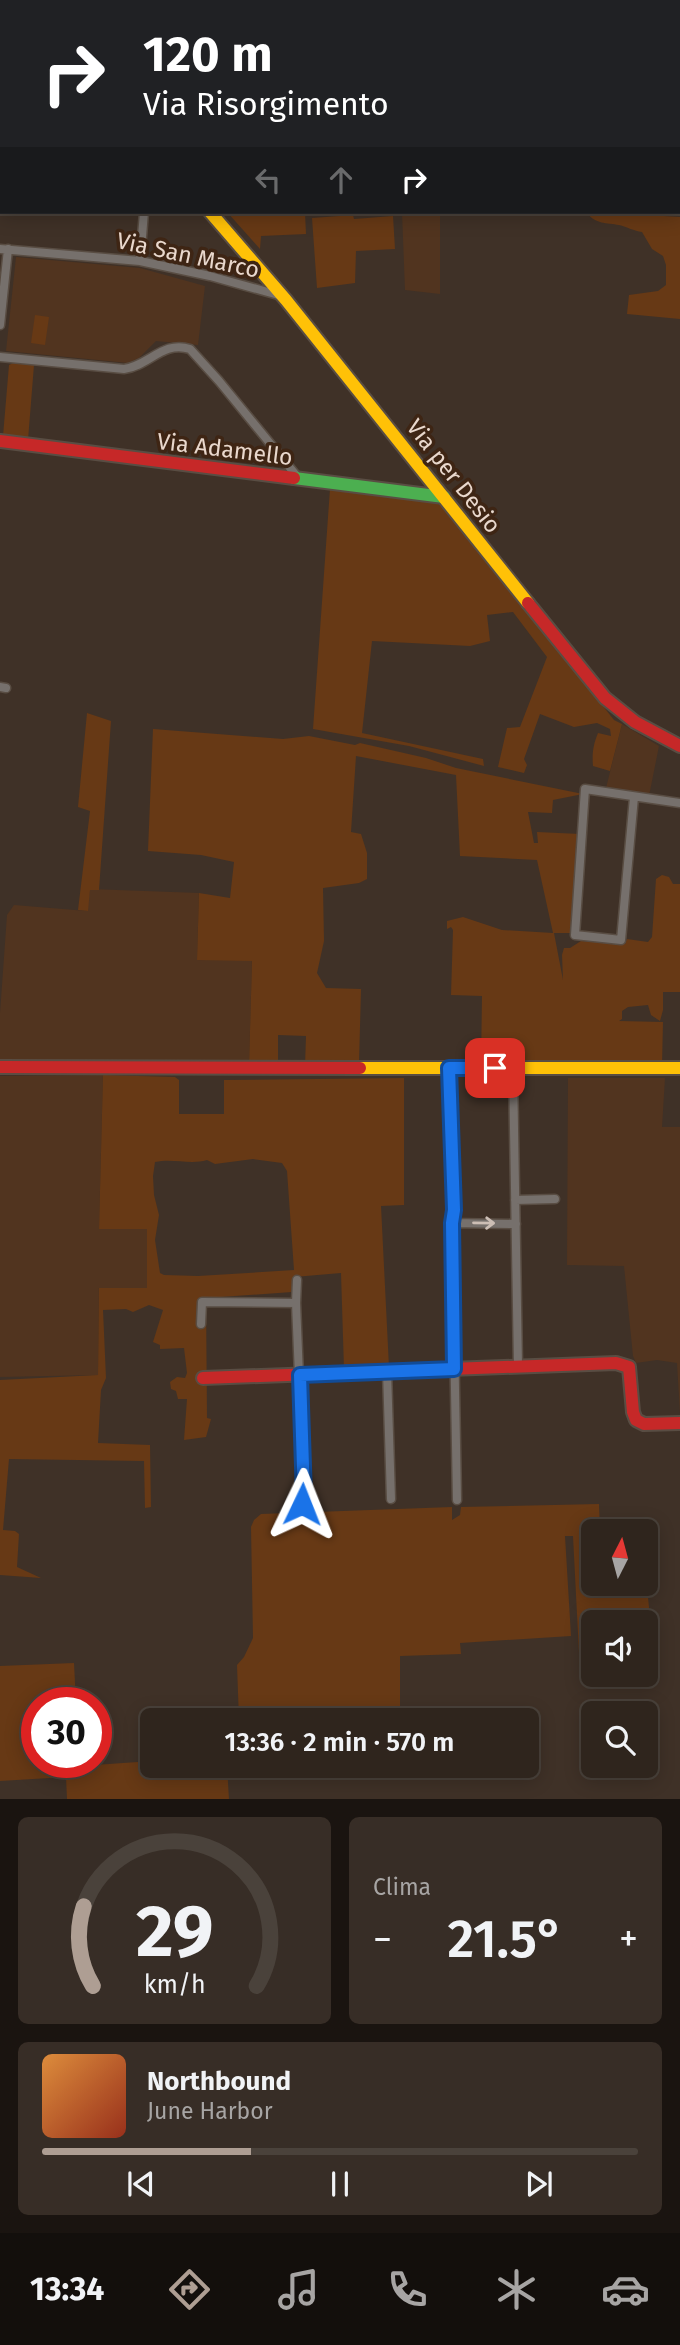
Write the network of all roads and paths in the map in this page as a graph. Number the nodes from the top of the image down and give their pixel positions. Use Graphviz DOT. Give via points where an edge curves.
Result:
graph roads {
  1 [pos="144,214"];
  2 [pos="212,214"];
  3 [pos="4,249"];
  4 [pos="140,261"];
  5 [pos="284,297"];
  6 [pos="0,325"];
  7 [pos="0,357"];
  8 [pos="0,441"];
  9 [pos="300,480"];
  10 [pos="444,496"];
  11 [pos="680,746"];
  12 [pos="634,797"];
  13 [pos="680,803"];
  14 [pos="0,1067"];
  15 [pos="449,1068"];
  16 [pos="680,1068"];
  17 [pos="513,1069"];
  18 [pos="555,1199"];
  19 [pos="515,1200"];
  20 [pos="452,1223"];
  21 [pos="516,1224"];
  22 [pos="297,1280"];
  23 [pos="296,1303"];
  24 [pos="201,1324"];
  25 [pos="518,1366"];
  26 [pos="454,1369"];
  27 [pos="387,1371"];
  28 [pos="300,1375"];
  29 [pos="203,1378"];
  30 [pos="680,1423"];
  31 [pos="391,1499"];
  32 [pos="457,1500"];
  33 [pos="302,1504"];
  1 -- 4 [label="street"];
  2 -- 5 [label="street, Via per Desio"];
  3 -- 4 [label="street, Via San Marco"];
  3 -- 6 [label="street"];
  4 -- 5 [label="street, Via San Marco"];
  5 -- 10 [label="street, Via per Desio"];
  7 -- 9 [label="street" via="124,369 167,348 190,349"];
  8 -- 9 [label="street, Via Adamello"];
  9 -- 10 [label="street, Via Adamello"];
  10 -- 11 [label="street, Via per Desio" via="607,700 634,722"];
  12 -- 12 [label="street" via="585,789 575,935 621,940"];
  12 -- 13 [label="street"];
  14 -- 15 [label="street"];
  15 -- 17 [label="street"];
  15 -- 20 [label="street"];
  16 -- 17 [label="street"];
  17 -- 19 [label="street"];
  18 -- 19 [label="street"];
  19 -- 21 [label="street"];
  20 -- 21 [label="street, one-way"];
  20 -- 26 [label="street"];
  21 -- 25 [label="street"];
  22 -- 23 [label="street"];
  23 -- 24 [label="street" via="202,1302"];
  23 -- 28 [label="street"];
  25 -- 26 [label="street"];
  25 -- 30 [label="street" via="624,1364 629,1367 636,1420"];
  26 -- 27 [label="street"];
  26 -- 32 [label="street"];
  27 -- 28 [label="street"];
  27 -- 31 [label="street"];
  28 -- 29 [label="street"];
  28 -- 33 [label="street"];
}
